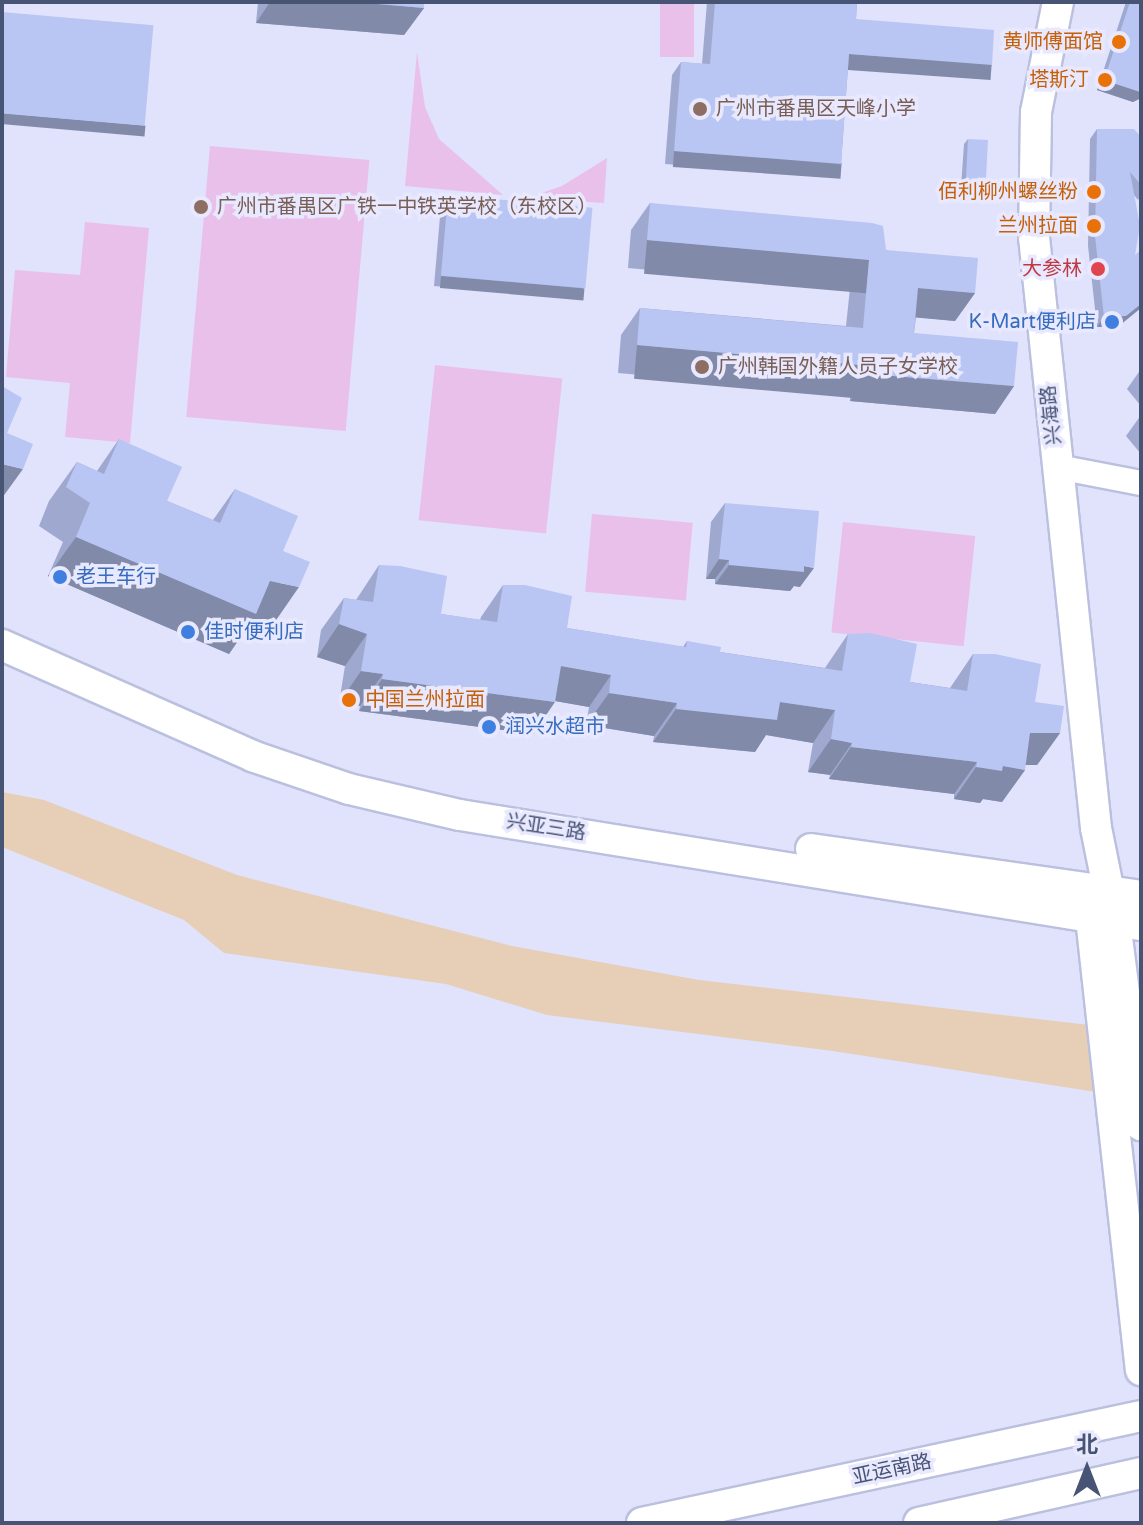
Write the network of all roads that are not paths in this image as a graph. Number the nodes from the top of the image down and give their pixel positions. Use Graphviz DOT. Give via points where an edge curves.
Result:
graph roads {
  1 [pos="1058,2"];
  2 [pos="1058,467"];
  3 [pos="1141,483"];
  4 [pos="2,627"];
  5 [pos="2,645"];
  6 [pos="1141,896"];
  7 [pos="1109,910"];
  8 [pos="1127,1130"];
  9 [pos="1141,1370"];
  10 [pos="1141,1416"];
  11 [pos="1141,1473"];
  12 [pos="1016,1512"];
  13 [pos="642,1523"];
  14 [pos="919,1523"];
  1 -- 2 [label="street, 兴海路" via="1042,63 1033,147 1034,237"];
  2 -- 3 [label="street"];
  2 -- 7 [label="street, 兴海路"];
  4 -- 7 [label="street, 兴亚三路" via="261,742 407,786"];
  5 -- 7 [label="street, 兴亚三路" via="252,756 349,789 460,815"];
  6 -- 7 [label="street"];
  7 -- 8 [label="street, 兴海路" via="1111,988"];
  8 -- 9 [label="street, 兴海路"];
  10 -- 13 [label="street, 亚运南路"];
  11 -- 12 [label="street"];
  12 -- 14 [label="street"];
}
